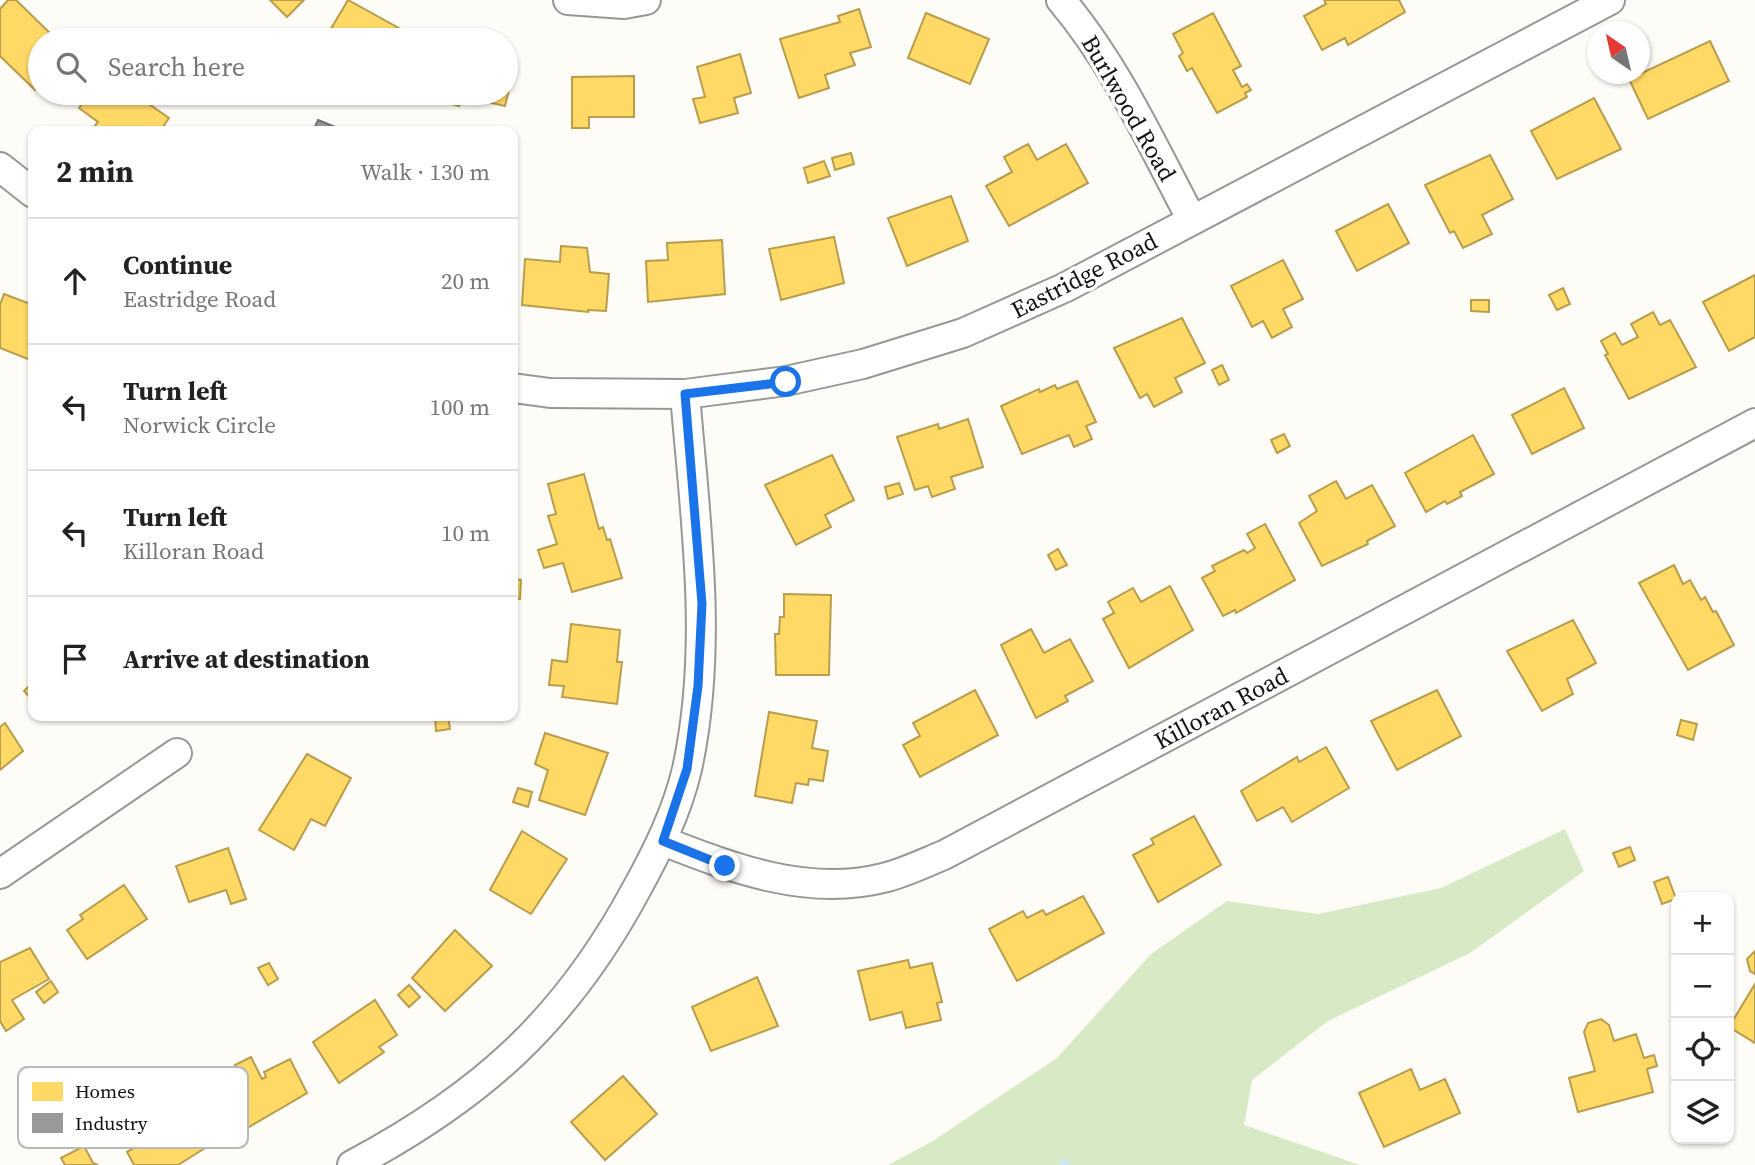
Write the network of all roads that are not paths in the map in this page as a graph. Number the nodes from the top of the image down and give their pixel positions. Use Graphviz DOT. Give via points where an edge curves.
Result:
graph roads {
  1 [pos="568,0"];
  2 [pos="646,0"];
  3 [pos="1061,0"];
  4 [pos="1610,0"];
  5 [pos="3,175"];
  6 [pos="28,190"];
  7 [pos="1192,220"];
  8 [pos="518,389"];
  9 [pos="685,394"];
  10 [pos="1755,423"];
  11 [pos="177,753"];
  12 [pos="663,841"];
  13 [pos="0,874"];
  14 [pos="352,1165"];
  1 -- 2 [label="street" via="624,4"];
  3 -- 7 [label="street, Burlwood Road" via="1089,33"];
  4 -- 7 [label="street, Eastridge Road"];
  5 -- 6 [label="street"];
  7 -- 9 [label="street, Eastridge Road" via="1064,288 963,333 786,382"];
  8 -- 9 [label="street, Eastridge Road"];
  9 -- 12 [label="street" via="702,604 687,769"];
  10 -- 12 [label="street, Killoran Road" via="944,855 882,878 828,883 779,879 725,866"];
  11 -- 13 [label="street"];
  12 -- 14 [label="street" via="608,943 554,1014 509,1060 441,1114"];
}
